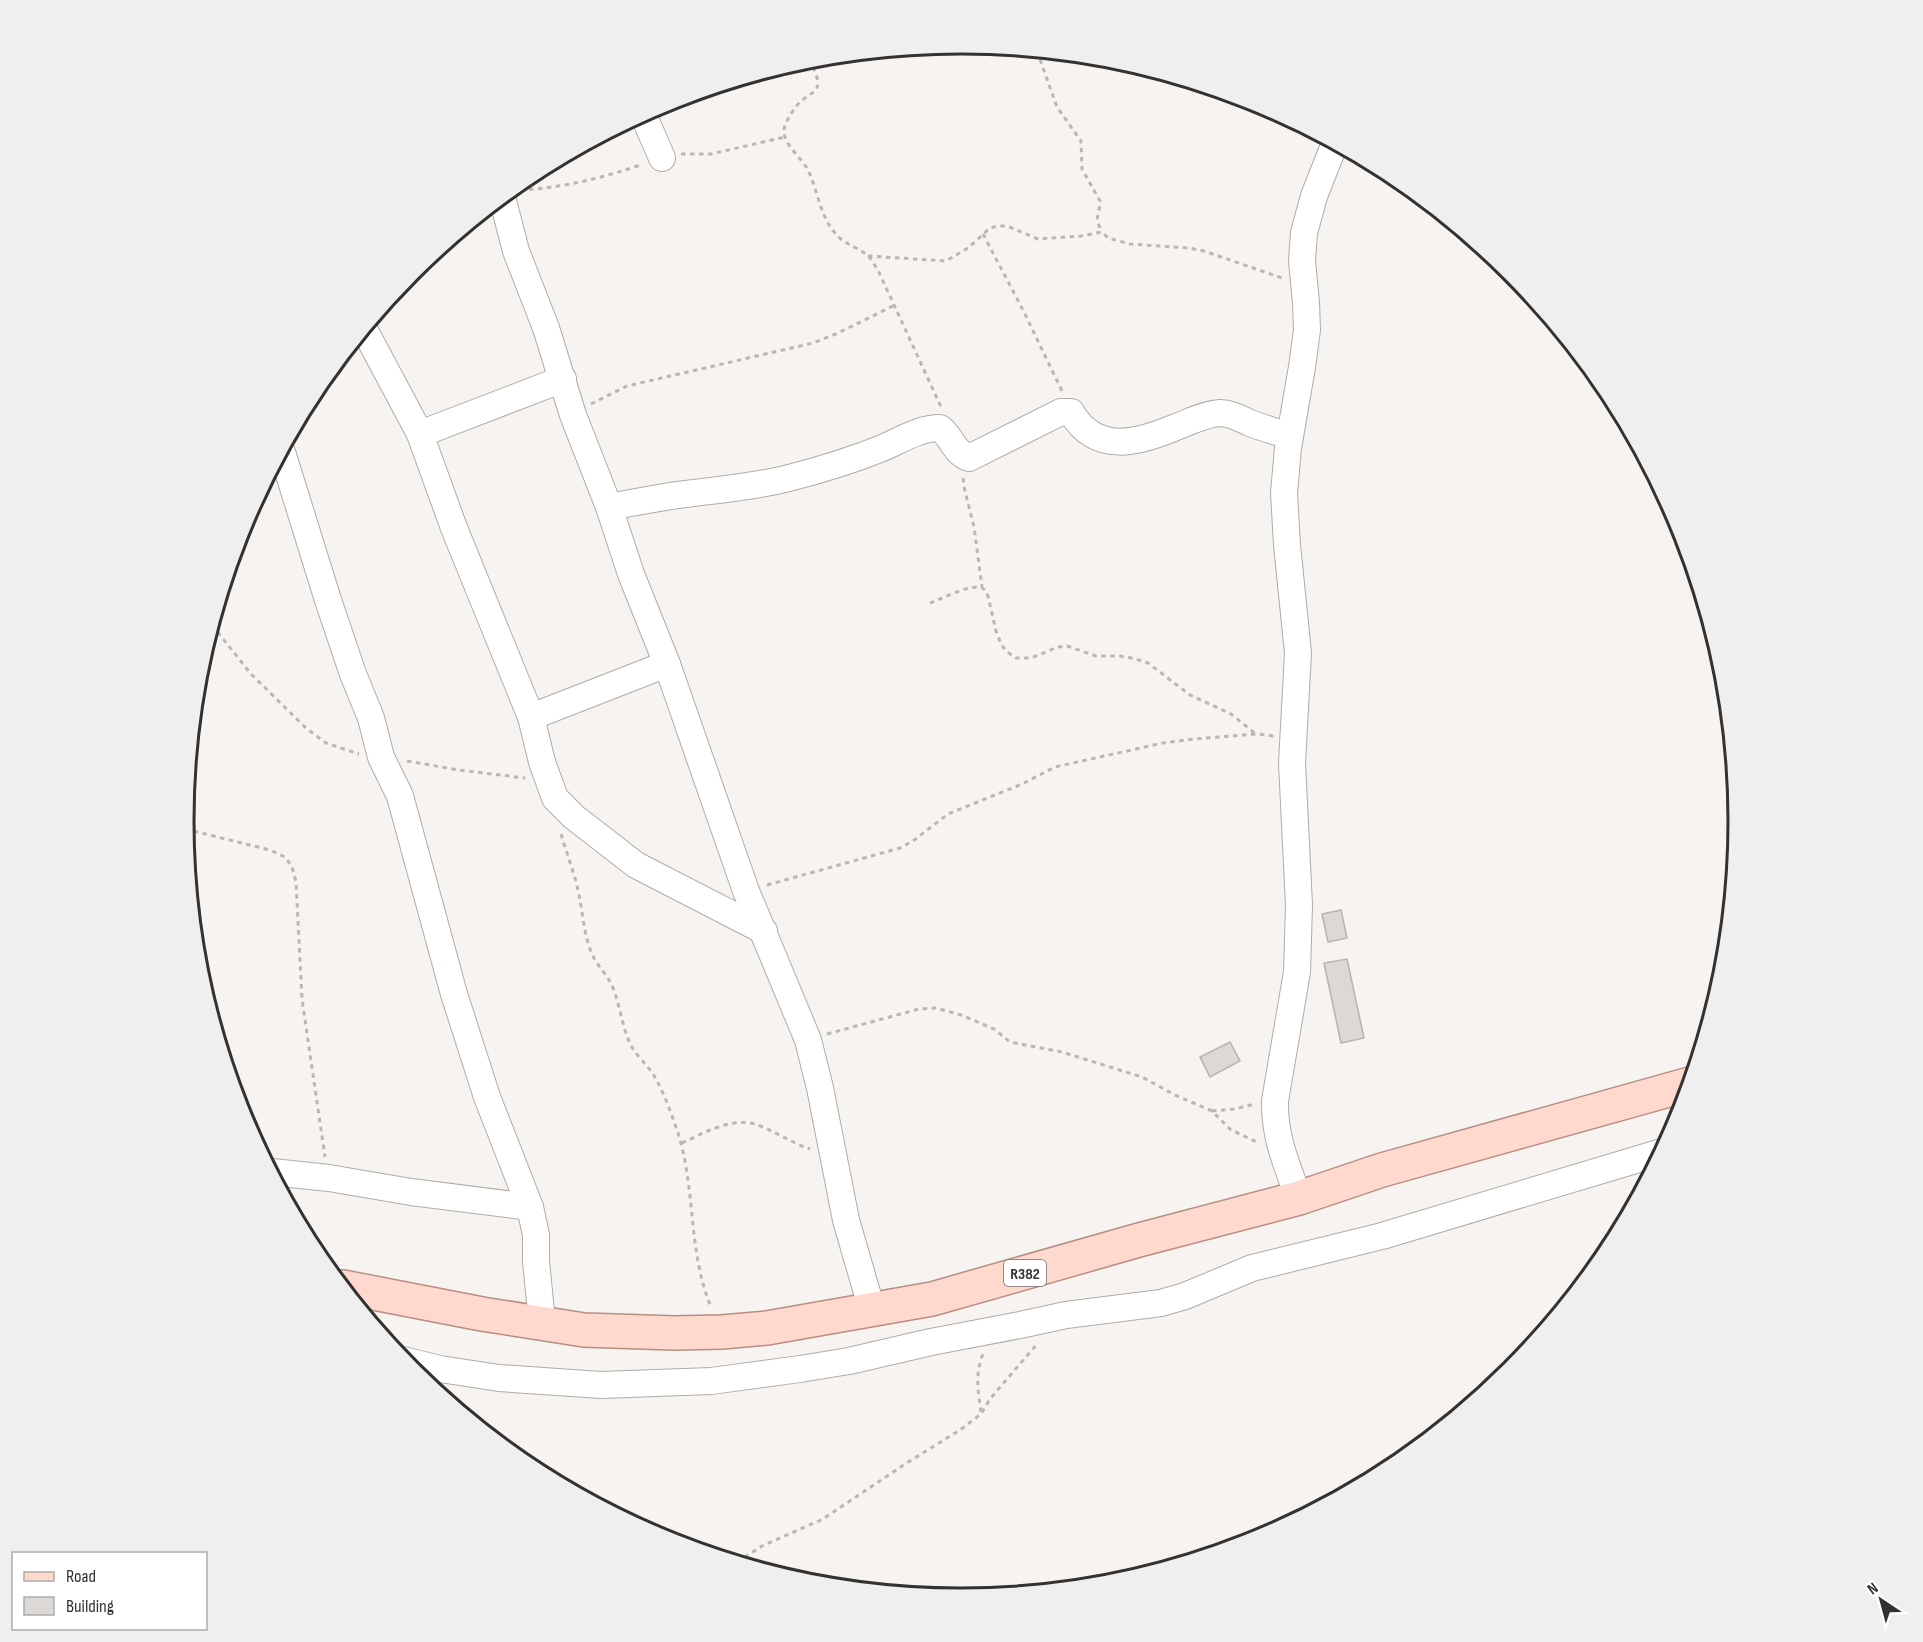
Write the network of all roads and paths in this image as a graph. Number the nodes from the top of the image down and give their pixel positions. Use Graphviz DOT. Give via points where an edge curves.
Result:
graph roads {
  1 [pos="1040,59"];
  2 [pos="813,69"];
  3 [pos="647,122"];
  4 [pos="1332,150"];
  5 [pos="662,158"];
  6 [pos="504,205"];
  7 [pos="1102,232"];
  8 [pos="983,234"];
  9 [pos="868,256"];
  10 [pos="1304,285"];
  11 [pos="893,306"];
  12 [pos="367,336"];
  13 [pos="563,379"];
  14 [pos="1071,412"];
  15 [pos="573,415"];
  16 [pos="940,428"];
  17 [pos="420,434"];
  18 [pos="1290,436"];
  19 [pos="962,455"];
  20 [pos="285,461"];
  21 [pos="609,507"];
  22 [pos="982,587"];
  23 [pos="930,603"];
  24 [pos="218,633"];
  25 [pos="667,664"];
  26 [pos="531,717"];
  27 [pos="1257,734"];
  28 [pos="1293,739"];
  29 [pos="381,757"];
  30 [pos="557,799"];
  31 [pos="194,831"];
  32 [pos="746,891"];
  33 [pos="764,931"];
  34 [pos="808,1040"];
  35 [pos="1681,1087"];
  36 [pos="1275,1101"];
  37 [pos="1212,1111"];
  38 [pos="681,1143"];
  39 [pos="1281,1149"];
  40 [pos="832,1152"];
  41 [pos="1651,1155"];
  42 [pos="281,1173"];
  43 [pos="329,1178"];
  44 [pos="1299,1198"];
  45 [pos="530,1207"];
  46 [pos="354,1289"];
  47 [pos="872,1310"];
  48 [pos="1066,1315"];
  49 [pos="542,1322"];
  50 [pos="993,1329"];
  51 [pos="722,1332"];
  52 [pos="420,1364"];
  53 [pos="981,1414"];
  54 [pos="745,1556"];
  1 -- 7 [label="path" via="1058,107 1081,141 1082,169 1100,201 1096,215"];
  2 -- 9 [label="path" via="819,86 795,106 784,128 785,137 807,168 833,231 842,242"];
  3 -- 5 [label="street"];
  4 -- 10 [label="street" via="1304,233"];
  6 -- 13 [label="street" via="516,251"];
  7 -- 8 [label="path" via="1038,239 998,226"];
  7 -- 10 [label="path" via="1108,238 1130,244 1204,251"];
  8 -- 9 [label="path" via="968,249 946,261"];
  8 -- 14 [label="path"];
  9 -- 11 [label="path"];
  10 -- 18 [label="street" via="1307,330"];
  11 -- 15 [label="path" via="813,343 627,386"];
  11 -- 16 [label="path" via="944,412"];
  12 -- 17 [label="street"];
  13 -- 15 [label="street"];
  13 -- 17 [label="street"];
  14 -- 18 [label="street" via="1092,436 1111,442 1156,435 1222,413"];
  14 -- 19 [label="street" via="1061,412 969,458"];
  15 -- 21 [label="street"];
  16 -- 19 [label="street"];
  16 -- 21 [label="street" via="915,433 848,461 760,484"];
  17 -- 26 [label="street"];
  18 -- 28 [label="street" via="1284,494 1298,653"];
  19 -- 22 [label="path"];
  20 -- 29 [label="street"];
  21 -- 25 [label="street"];
  22 -- 23 [label="path"];
  22 -- 27 [label="path" via="1001,644 1016,658 1031,658 1066,646 1096,656 1136,659 1148,663 1190,695 1231,714"];
  24 -- 29 [label="path" via="250,674 315,736 340,749"];
  25 -- 26 [label="street"];
  25 -- 32 [label="street"];
  26 -- 30 [label="street"];
  27 -- 28 [label="path"];
  27 -- 32 [label="path" via="1163,743 1055,767 948,814 900,848"];
  28 -- 36 [label="street" via="1299,906 1297,972"];
  29 -- 30 [label="path" via="522,777"];
  29 -- 45 [label="street" via="400,796 484,1087"];
  30 -- 33 [label="street" via="636,866"];
  30 -- 38 [label="path" via="557,818 592,956 608,976 633,1048 664,1095"];
  31 -- 43 [label="path" via="270,850 285,857 292,867 302,999"];
  32 -- 33 [label="street"];
  33 -- 34 [label="street"];
  34 -- 37 [label="path" via="919,1009 936,1008 994,1029 1010,1042 1127,1071"];
  34 -- 40 [label="street"];
  35 -- 44 [label="main road, R382" via="1382,1170"];
  36 -- 37 [label="path"];
  36 -- 39 [label="street" via="1274,1119"];
  37 -- 39 [label="path" via="1232,1130"];
  38 -- 40 [label="path" via="726,1125 744,1123 757,1124 799,1145"];
  38 -- 51 [label="path" via="704,1291"];
  39 -- 44 [label="street"];
  40 -- 47 [label="street" via="846,1220"];
  41 -- 48 [label="street" via="1382,1236 1252,1268 1161,1303"];
  42 -- 43 [label="street"];
  43 -- 45 [label="street"];
  44 -- 47 [label="main road, R382" via="932,1299"];
  45 -- 49 [label="street" via="536,1235"];
  46 -- 49 [label="main road, R382"];
  47 -- 51 [label="main road, R382"];
  48 -- 50 [label="street"];
  48 -- 53 [label="path" via="1018,1364"];
  49 -- 51 [label="main road, R382" via="584,1330"];
  50 -- 52 [label="street" via="849,1361 711,1381 601,1385 499,1378"];
  50 -- 53 [label="path" via="979,1367"];
  53 -- 54 [label="path" via="831,1514"];
}
